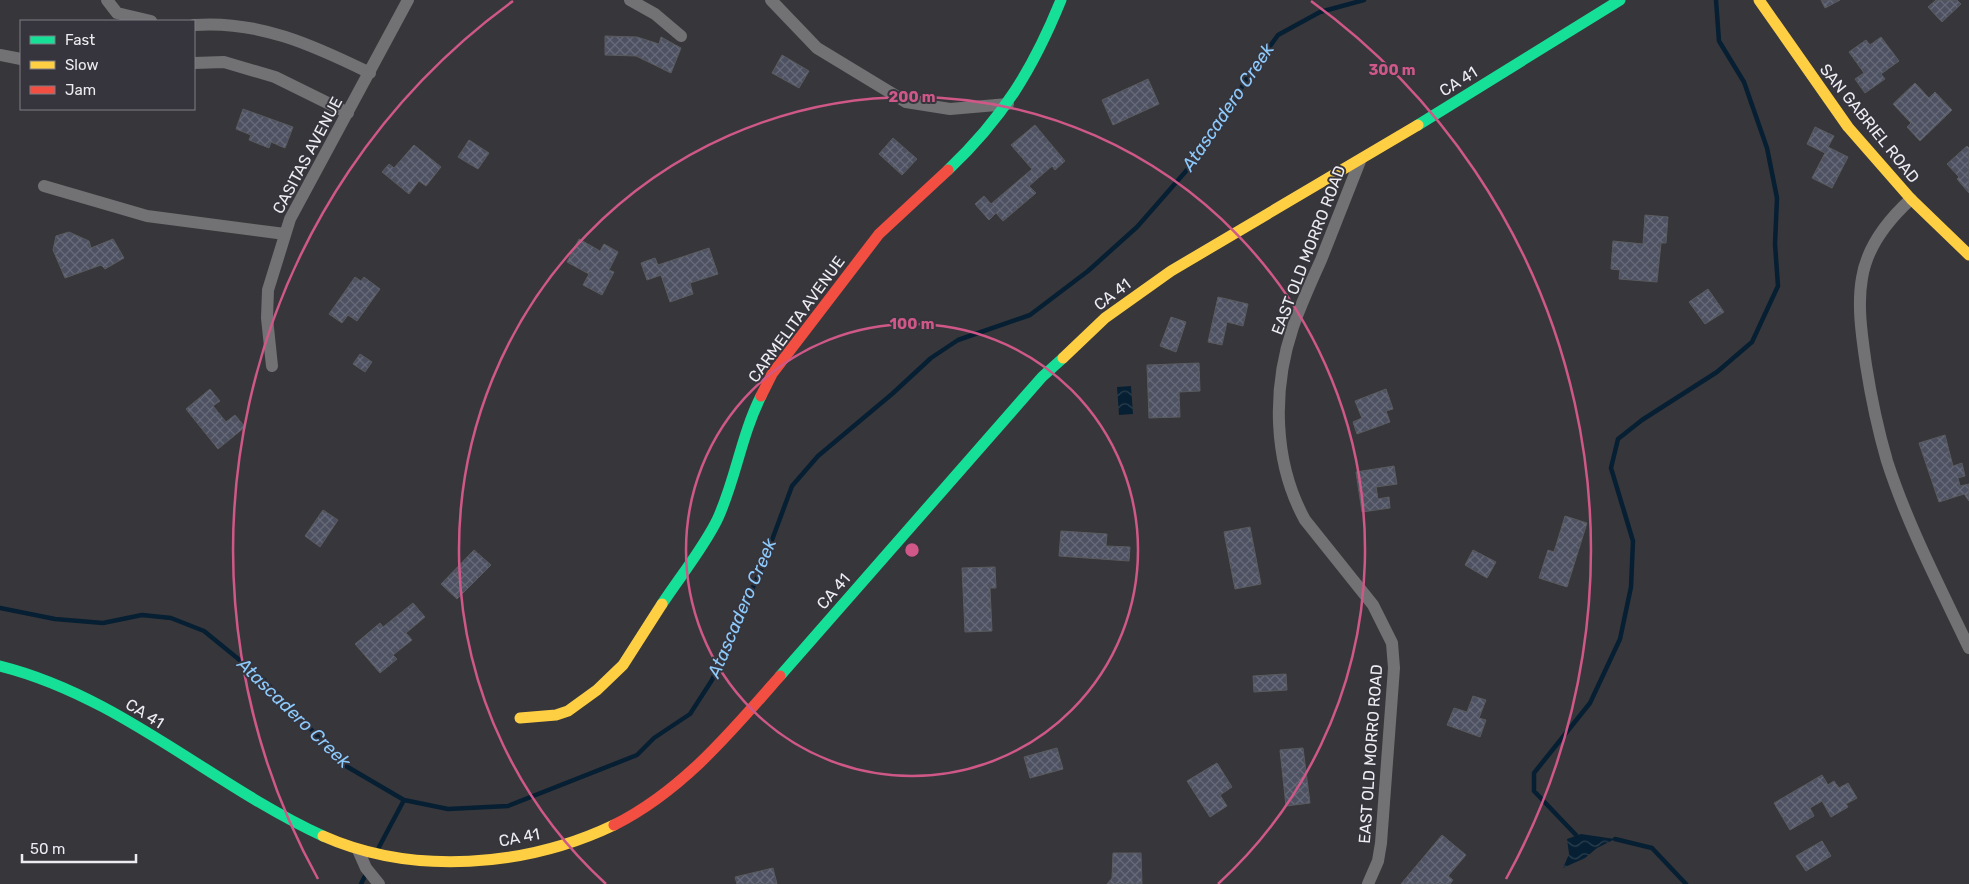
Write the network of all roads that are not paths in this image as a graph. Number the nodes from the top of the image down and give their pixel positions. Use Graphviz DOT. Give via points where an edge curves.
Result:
graph roads {
  1 [pos="106,0"];
  2 [pos="408,0"];
  3 [pos="630,0"];
  4 [pos="771,0"];
  5 [pos="1062,0"];
  6 [pos="1620,0"];
  7 [pos="1759,0"];
  8 [pos="147,20"];
  9 [pos="195,25"];
  10 [pos="680,36"];
  11 [pos="0,55"];
  12 [pos="20,59"];
  13 [pos="195,62"];
  14 [pos="370,73"];
  15 [pos="1008,104"];
  16 [pos="348,113"];
  17 [pos="1360,161"];
  18 [pos="44,186"];
  19 [pos="1911,199"];
  20 [pos="285,234"];
  21 [pos="1969,255"];
  22 [pos="272,366"];
  23 [pos="1969,648"];
  24 [pos="0,666"];
  25 [pos="520,718"];
  26 [pos="358,850"];
  27 [pos="379,884"];
  28 [pos="1368,884"];
  1 -- 8 [label="street" via="117,13"];
  2 -- 14 [label="street, CASITAS AVENUE"];
  3 -- 10 [label="street" via="655,14"];
  4 -- 15 [label="street" via="817,48 906,102 950,109"];
  5 -- 15 [label="main road, CARMELITA AVENUE" via="1043,45"];
  6 -- 17 [label="main road, CA 41 / CA 41"];
  7 -- 19 [label="main road, SAN GABRIEL ROAD" via="1848,127"];
  9 -- 14 [label="street" via="219,23 268,30 317,47"];
  11 -- 12 [label="street"];
  13 -- 16 [label="street" via="224,62 275,77"];
  14 -- 16 [label="street, CASITAS AVENUE"];
  15 -- 25 [label="main road, CARMELITA AVENUE" via="987,131 879,234 772,374 748,423 729,491 717,520 623,665 598,690 568,711"];
  16 -- 20 [label="street, CASITAS AVENUE" via="309,182"];
  17 -- 26 [label="main road, CA 41 / CA 41" via="1171,271 1105,318 1042,377 714,750 655,801 618,823 577,840 517,857 465,862 409,859"];
  17 -- 28 [label="street, EAST OLD MORRO ROAD" via="1293,327 1281,384 1279,419 1285,471 1297,505 1374,605 1392,643 1394,668 1381,842 1378,861"];
  18 -- 20 [label="street" via="148,216"];
  19 -- 21 [label="main road, SAN GABRIEL ROAD"];
  19 -- 23 [label="street" via="1893,215 1866,263 1860,300 1863,344 1887,461 1925,558"];
  20 -- 22 [label="street, CASITAS AVENUE" via="266,307"];
  24 -- 26 [label="main road, CA 41 / CA 41" via="84,694 293,823"];
  26 -- 27 [label="street" via="366,868"];
}
